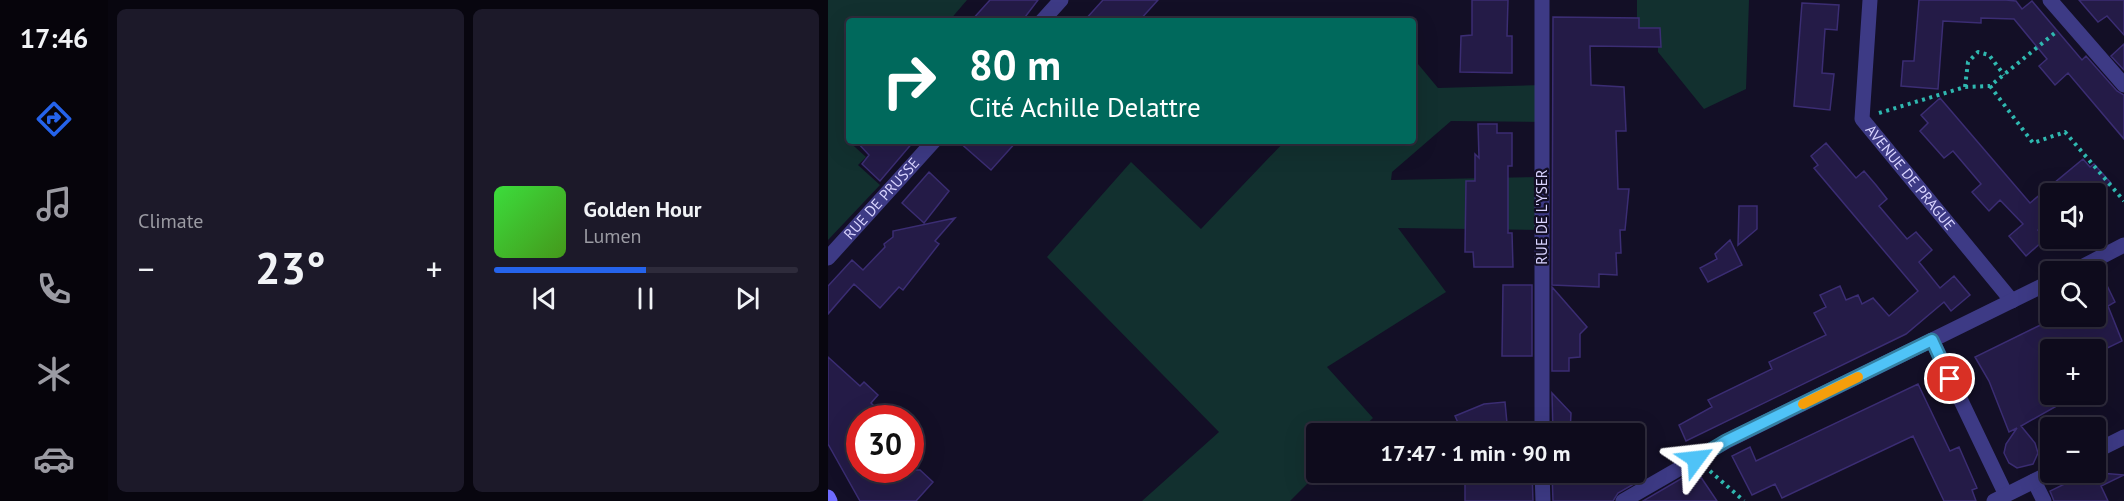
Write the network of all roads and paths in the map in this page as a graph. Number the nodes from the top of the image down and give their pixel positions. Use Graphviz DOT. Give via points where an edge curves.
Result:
graph roads {
  1 [pos="1061,0"];
  2 [pos="1542,0"];
  3 [pos="1870,0"];
  4 [pos="2050,0"];
  5 [pos="1045,18"];
  6 [pos="2068,22"];
  7 [pos="2004,75"];
  8 [pos="2124,85"];
  9 [pos="1990,86"];
  10 [pos="1965,87"];
  11 [pos="1862,119"];
  12 [pos="931,144"];
  13 [pos="2124,201"];
  14 [pos="2124,245"];
  15 [pos="828,258"];
  16 [pos="2093,261"];
  17 [pos="2040,287"];
  18 [pos="2012,301"];
  19 [pos="1932,340"];
  20 [pos="1542,423"];
  21 [pos="2124,437"];
  22 [pos="2106,446"];
  23 [pos="1696,459"];
  24 [pos="2040,478"];
  25 [pos="2034,481"];
  26 [pos="1542,483"];
  27 [pos="828,497"];
  28 [pos="2000,498"];
  29 [pos="830,501"];
  30 [pos="1542,501"];
  31 [pos="1623,501"];
  32 [pos="1744,501"];
  33 [pos="2044,501"];
  1 -- 5 [label="street"];
  2 -- 20 [label="street, RUE DE L'YSER"];
  3 -- 11 [label="street, AVENUE DE PRAGUE"];
  4 -- 6 [label="street"];
  6 -- 7 [label="path"];
  6 -- 8 [label="street"];
  7 -- 9 [label="path"];
  7 -- 10 [label="path" via="1989,55 1978,52 1968,62"];
  9 -- 10 [label="path"];
  9 -- 13 [label="path" via="2033,143 2065,132"];
  10 -- 11 [label="path"];
  11 -- 18 [label="street, AVENUE DE PRAGUE"];
  12 -- 15 [label="street, RUE DE PRUSSE"];
  14 -- 16 [label="street"];
  17 -- 18 [label="street"];
  18 -- 19 [label="street"];
  19 -- 23 [label="street"];
  19 -- 28 [label="street"];
  21 -- 22 [label="street"];
  23 -- 31 [label="street"];
  23 -- 32 [label="path"];
  24 -- 25 [label="street"];
  25 -- 28 [label="street"];
  25 -- 33 [label="street"];
  26 -- 30 [label="street"];
  27 -- 29 [label="main road"];
}
